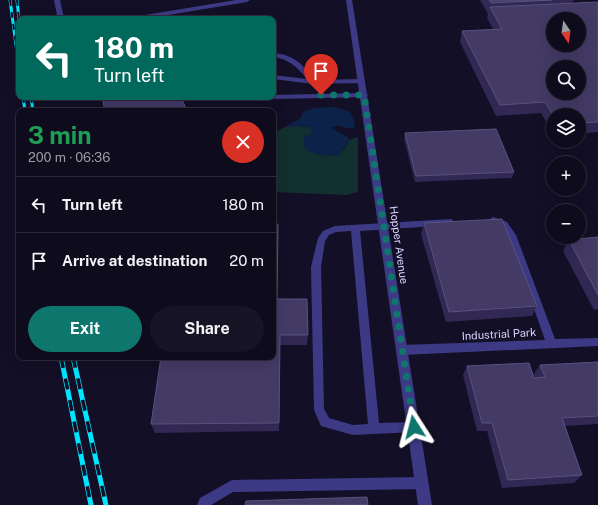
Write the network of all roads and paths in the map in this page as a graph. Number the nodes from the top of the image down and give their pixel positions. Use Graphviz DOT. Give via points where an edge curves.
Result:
graph roads {
  1 [pos="57,0"];
  2 [pos="247,0"];
  3 [pos="349,0"];
  4 [pos="61,16"];
  5 [pos="151,16"];
  6 [pos="276,55"];
  7 [pos="276,77"];
  8 [pos="362,81"];
  9 [pos="313,82"];
  10 [pos="334,82"];
  11 [pos="336,94"];
  12 [pos="364,95"];
  13 [pos="276,97"];
  14 [pos="487,220"];
  15 [pos="464,221"];
  16 [pos="384,225"];
  17 [pos="355,227"];
  18 [pos="598,342"];
  19 [pos="552,343"];
  20 [pos="402,350"];
  21 [pos="414,427"];
  22 [pos="374,429"];
  23 [pos="422,483"];
  24 [pos="203,505"];
  25 [pos="425,505"];
  1 -- 4 [label="lane"];
  2 -- 5 [label="lane"];
  3 -- 8 [label="street, Hopper Avenue"];
  6 -- 9 [label="lane" via="287,56 302,68"];
  7 -- 9 [label="lane"];
  8 -- 10 [label="lane"];
  8 -- 12 [label="street, Hopper Avenue"];
  9 -- 10 [label="lane"];
  10 -- 11 [label="lane"];
  11 -- 12 [label="lane"];
  11 -- 13 [label="lane"];
  12 -- 16 [label="street, Hopper Avenue"];
  14 -- 19 [label="lane" via="502,222 510,231"];
  15 -- 16 [label="lane"];
  16 -- 17 [label="lane"];
  16 -- 20 [label="street, Hopper Avenue"];
  17 -- 22 [label="lane"];
  17 -- 22 [label="lane" via="335,229 326,233 321,240 316,267 319,410 325,422 353,430"];
  18 -- 19 [label="lane, Industrial Park"];
  19 -- 20 [label="lane, Industrial Park"];
  20 -- 21 [label="street, Hopper Avenue"];
  21 -- 22 [label="lane"];
  21 -- 23 [label="street, Hopper Avenue"];
  23 -- 24 [label="lane" via="232,486"];
  23 -- 25 [label="street, Hopper Avenue"];
}
